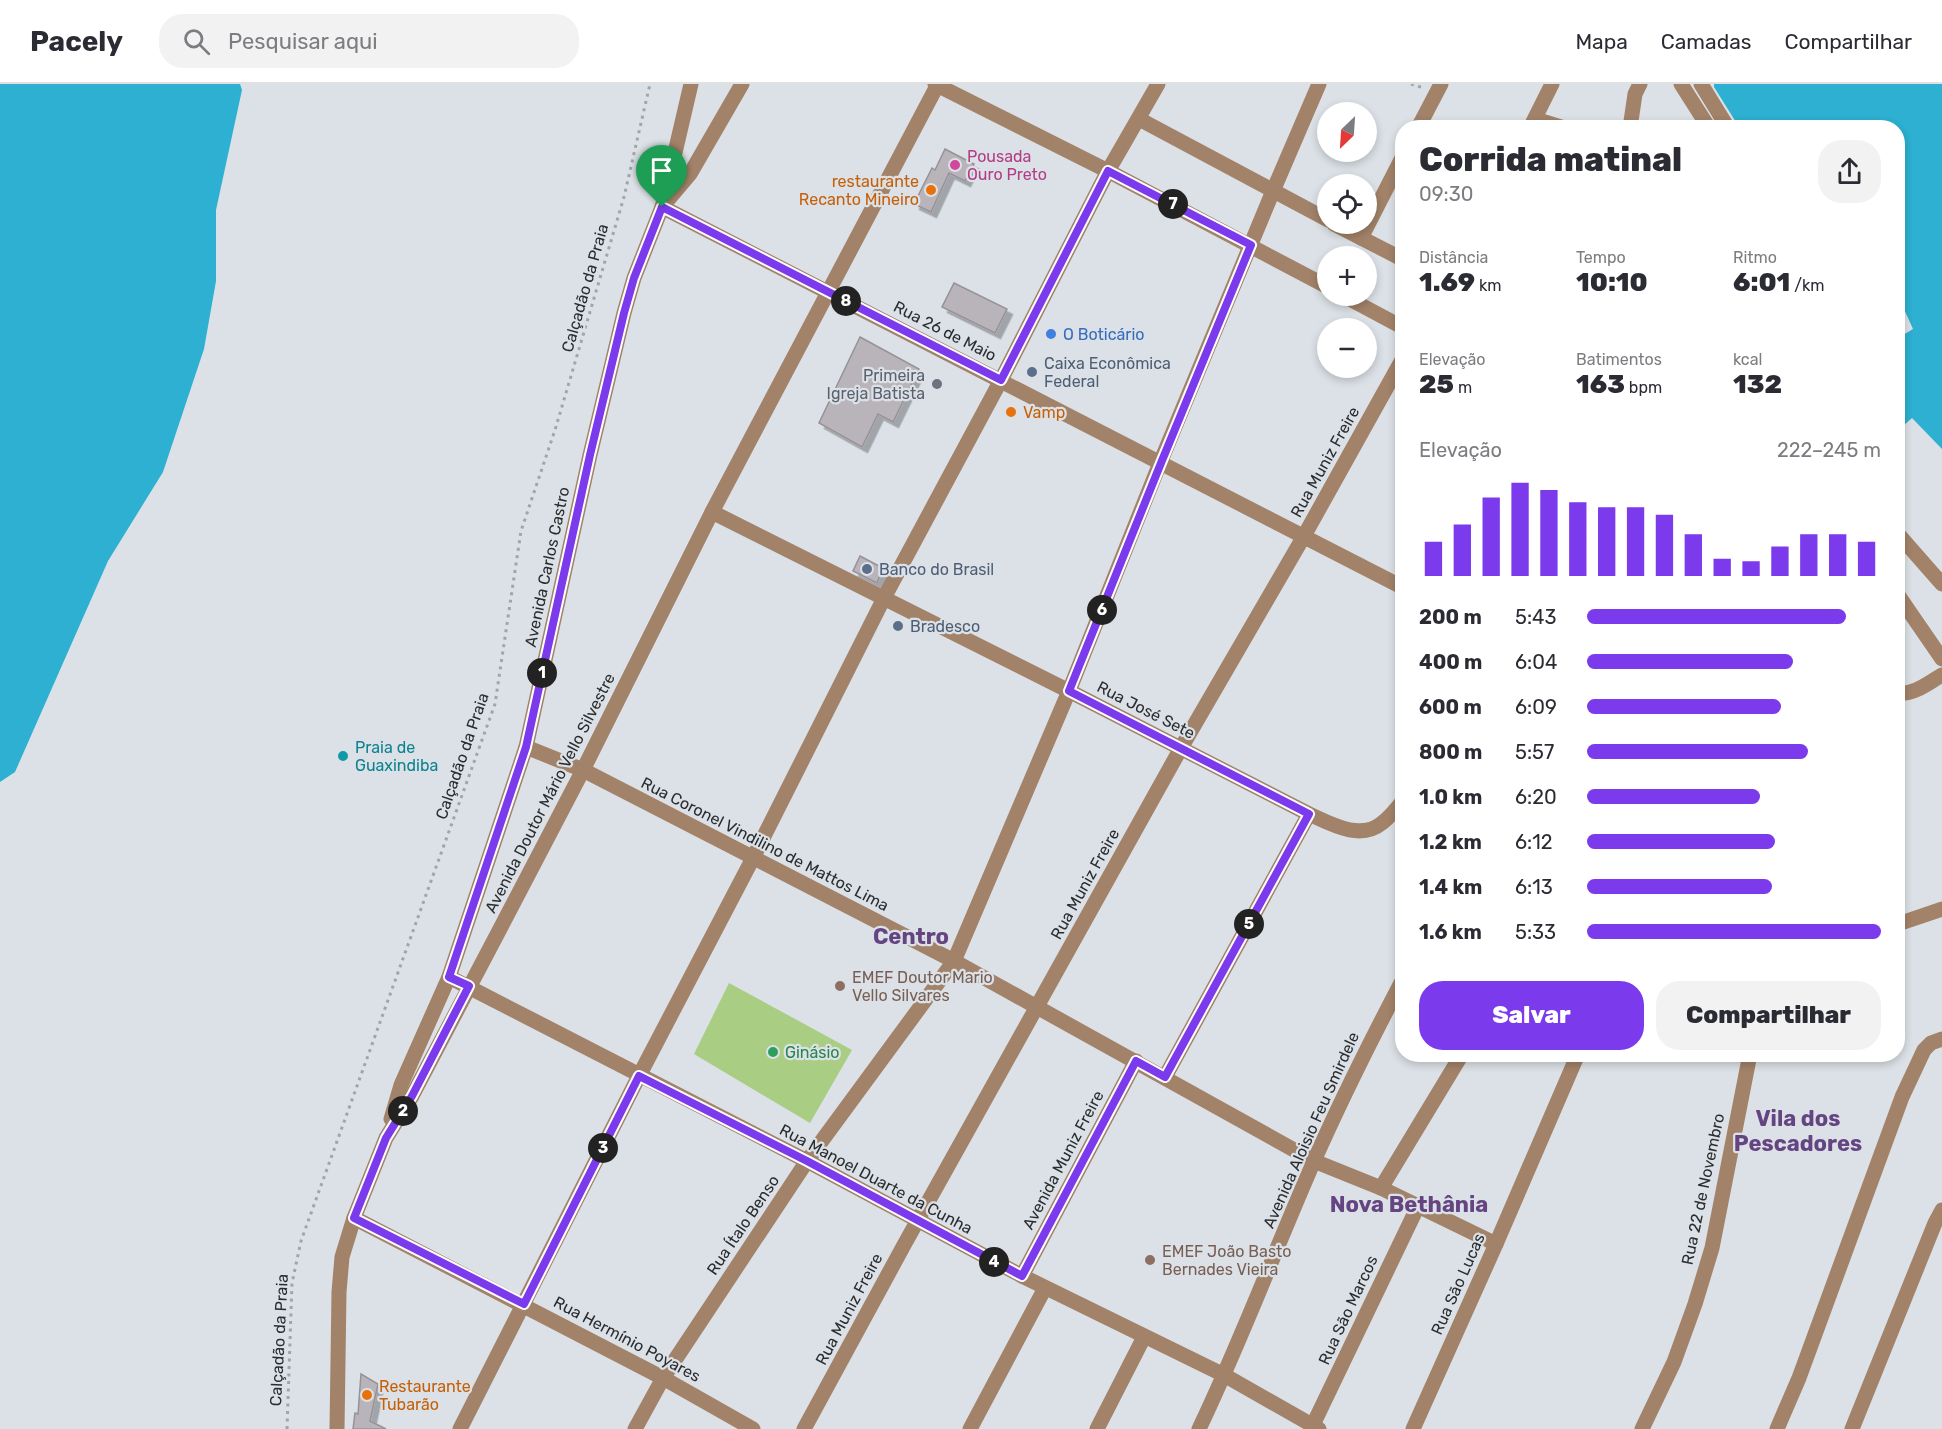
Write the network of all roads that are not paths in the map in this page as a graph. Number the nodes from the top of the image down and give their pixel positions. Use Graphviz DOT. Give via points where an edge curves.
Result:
graph roads {
  1 [pos="691,84"];
  2 [pos="742,84"];
  3 [pos="937,84"];
  4 [pos="1158,84"];
  5 [pos="1319,84"];
  6 [pos="1441,84"];
  7 [pos="1552,84"];
  8 [pos="1640,84"];
  9 [pos="1681,84"];
  10 [pos="1701,84"];
  11 [pos="1139,119"];
  12 [pos="1422,120"];
  13 [pos="1534,120"];
  14 [pos="1631,120"];
  15 [pos="1704,120"];
  16 [pos="1723,120"];
  17 [pos="1108,171"];
  18 [pos="1395,172"];
  19 [pos="1273,191"];
  20 [pos="662,207"];
  21 [pos="1317,214"];
  22 [pos="1354,234"];
  23 [pos="1361,238"];
  24 [pos="1251,245"];
  25 [pos="1395,255"];
  26 [pos="1317,281"];
  27 [pos="829,292"];
  28 [pos="1363,306"];
  29 [pos="1395,323"];
  30 [pos="1395,373"];
  31 [pos="1001,380"];
  32 [pos="1161,463"];
  33 [pos="712,512"];
  34 [pos="1304,536"];
  35 [pos="1905,544"];
  36 [pos="1395,582"];
  37 [pos="1942,584"];
  38 [pos="884,598"];
  39 [pos="1905,605"];
  40 [pos="1942,659"];
  41 [pos="1942,675"];
  42 [pos="1069,691"];
  43 [pos="1905,694"];
  44 [pos="526,747"];
  45 [pos="1181,748"];
  46 [pos="583,770"];
  47 [pos="1395,809"];
  48 [pos="1309,814"];
  49 [pos="753,858"];
  50 [pos="1942,909"];
  51 [pos="1905,922"];
  52 [pos="954,961"];
  53 [pos="449,977"];
  54 [pos="469,986"];
  55 [pos="1395,994"];
  56 [pos="1038,1007"];
  57 [pos="1942,1039"];
  58 [pos="1136,1061"];
  59 [pos="1457,1062"];
  60 [pos="1575,1062"];
  61 [pos="1748,1062"];
  62 [pos="639,1076"];
  63 [pos="1165,1077"];
  64 [pos="386,1138"];
  65 [pos="807,1161"];
  66 [pos="1314,1161"];
  67 [pos="1381,1188"];
  68 [pos="1418,1206"];
  69 [pos="1942,1210"];
  70 [pos="354,1218"];
  71 [pos="918,1221"];
  72 [pos="1496,1244"];
  73 [pos="1022,1276"];
  74 [pos="1046,1288"];
  75 [pos="524,1304"];
  76 [pos="1144,1337"];
  77 [pos="1224,1375"];
  78 [pos="663,1378"];
  79 [pos="1314,1428"];
  80 [pos="337,1429"];
  81 [pos="460,1429"];
  82 [pos="635,1429"];
  83 [pos="753,1429"];
  84 [pos="804,1429"];
  85 [pos="970,1429"];
  86 [pos="1097,1429"];
  87 [pos="1199,1429"];
  88 [pos="1413,1429"];
  89 [pos="1642,1429"];
  90 [pos="1777,1429"];
  91 [pos="1852,1429"];
  1 -- 20 [label="street"];
  2 -- 20 [label="street, Avenida Carlos Castro" via="690,174"];
  3 -- 17 [label="street"];
  3 -- 27 [label="street, Avenida Doutor Mário Vello Silvestre"];
  4 -- 11 [label="street"];
  5 -- 19 [label="street, Rua Ítalo Benso"];
  6 -- 12 [label="street"];
  7 -- 13 [label="street"];
  8 -- 14 [label="street"];
  9 -- 15 [label="street"];
  10 -- 16 [label="street"];
  11 -- 17 [label="street"];
  11 -- 19 [label="street"];
  17 -- 24 [label="street"];
  17 -- 31 [label="street"];
  18 -- 23 [label="street"];
  19 -- 21 [label="street"];
  19 -- 24 [label="street, Rua Ítalo Benso"];
  20 -- 27 [label="street, Rua 26 de Maio"];
  20 -- 44 [label="street, Avenida Carlos Castro" via="624,313"];
  22 -- 23 [label="street"];
  23 -- 25 [label="street"];
  24 -- 26 [label="street"];
  24 -- 32 [label="street, Rua Ítalo Benso"];
  27 -- 31 [label="street, Rua 26 de Maio"];
  27 -- 33 [label="street, Avenida Doutor Mário Vello Silvestre"];
  28 -- 29 [label="street"];
  30 -- 34 [label="street, Rua Muniz Freire"];
  31 -- 32 [label="street, Rua 26 de Maio"];
  31 -- 38 [label="street"];
  32 -- 34 [label="street, Rua 26 de Maio"];
  32 -- 42 [label="street, Rua Ítalo Benso"];
  33 -- 38 [label="street, Rua José Sete"];
  33 -- 46 [label="street, Avenida Doutor Mário Vello Silvestre"];
  34 -- 36 [label="street, Rua 26 de Maio"];
  34 -- 45 [label="street, Rua Muniz Freire"];
  35 -- 37 [label="street"];
  38 -- 42 [label="street, Rua José Sete"];
  38 -- 49 [label="street"];
  39 -- 40 [label="street"];
  41 -- 43 [label="street"];
  42 -- 45 [label="street, Rua José Sete"];
  42 -- 52 [label="street, Rua Ítalo Benso"];
  44 -- 46 [label="street, Rua Coronel Vindilino de Mattos Lima"];
  44 -- 53 [label="street, Avenida Carlos Castro"];
  45 -- 48 [label="street, Rua José Sete"];
  45 -- 56 [label="street, Rua Muniz Freire"];
  46 -- 49 [label="street, Rua Coronel Vindilino de Mattos Lima"];
  46 -- 54 [label="street, Avenida Doutor Mário Vello Silvestre"];
  47 -- 48 [label="street, Rua José Sete" via="1370,830 1338,827"];
  48 -- 63 [label="street"];
  49 -- 52 [label="street, Rua Coronel Vindilino de Mattos Lima"];
  49 -- 62 [label="street"];
  50 -- 51 [label="street"];
  52 -- 56 [label="street, Rua Coronel Vindilino de Mattos Lima"];
  52 -- 65 [label="street, Rua Ítalo Benso"];
  53 -- 54 [label="street, Rua Manoel Duarte da Cunha"];
  53 -- 64 [label="street, Avenida Carlos Castro" via="401,1085"];
  54 -- 62 [label="street, Rua Manoel Duarte da Cunha"];
  54 -- 64 [label="street, Avenida Doutor Mário Vello Silvestre"];
  55 -- 66 [label="street, Avenida Aloisio Feu Smirdele"];
  56 -- 58 [label="street, Rua Coronel Vindilino de Mattos Lima"];
  56 -- 71 [label="street, Rua Muniz Freire"];
  57 -- 90 [label="street" via="1924,1050 1902,1097"];
  58 -- 63 [label="street, Rua Coronel Vindilino de Mattos Lima"];
  58 -- 73 [label="street, Avenida Muniz Freire"];
  59 -- 67 [label="street"];
  60 -- 72 [label="street, Rua São Lucas"];
  61 -- 89 [label="street, Rua 22 de Novembro" via="1712,1248 1674,1362"];
  62 -- 65 [label="street, Rua Manoel Duarte da Cunha"];
  62 -- 75 [label="street"];
  63 -- 66 [label="street, Rua Coronel Vindilino de Mattos Lima"];
  64 -- 70 [label="street, Avenida Doutor Mário Vello Silvestre"];
  65 -- 71 [label="street, Rua Manoel Duarte da Cunha"];
  65 -- 78 [label="street, Rua Ítalo Benso"];
  66 -- 67 [label="street, Rua Coronel Vindilino de Mattos Lima"];
  66 -- 77 [label="street, Avenida Aloisio Feu Smirdele"];
  67 -- 68 [label="street, Rua Coronel Vindilino de Mattos Lima"];
  68 -- 72 [label="street, Rua Coronel Vindilino de Mattos Lima"];
  68 -- 79 [label="street, Rua São Marcos"];
  69 -- 91 [label="street"];
  70 -- 75 [label="street, Rua Hermínio Poyares"];
  70 -- 80 [label="street, Avenida Doutor Mário Vello Silvestre" via="342,1257 339,1292"];
  71 -- 73 [label="street, Rua Manoel Duarte da Cunha"];
  71 -- 84 [label="street, Rua Muniz Freire"];
  72 -- 88 [label="street, Rua São Lucas"];
  73 -- 74 [label="street, Rua Manoel Duarte da Cunha"];
  74 -- 76 [label="street, Rua Manoel Duarte da Cunha"];
  74 -- 85 [label="street"];
  75 -- 78 [label="street, Rua Hermínio Poyares"];
  75 -- 81 [label="street"];
  76 -- 77 [label="street, Rua Manoel Duarte da Cunha"];
  76 -- 86 [label="street"];
  77 -- 79 [label="street, Rua Manoel Duarte da Cunha"];
  77 -- 87 [label="street, Avenida Aloisio Feu Smirdele"];
  78 -- 82 [label="street, Rua Ítalo Benso"];
  78 -- 83 [label="street, Rua Hermínio Poyares"];
}
